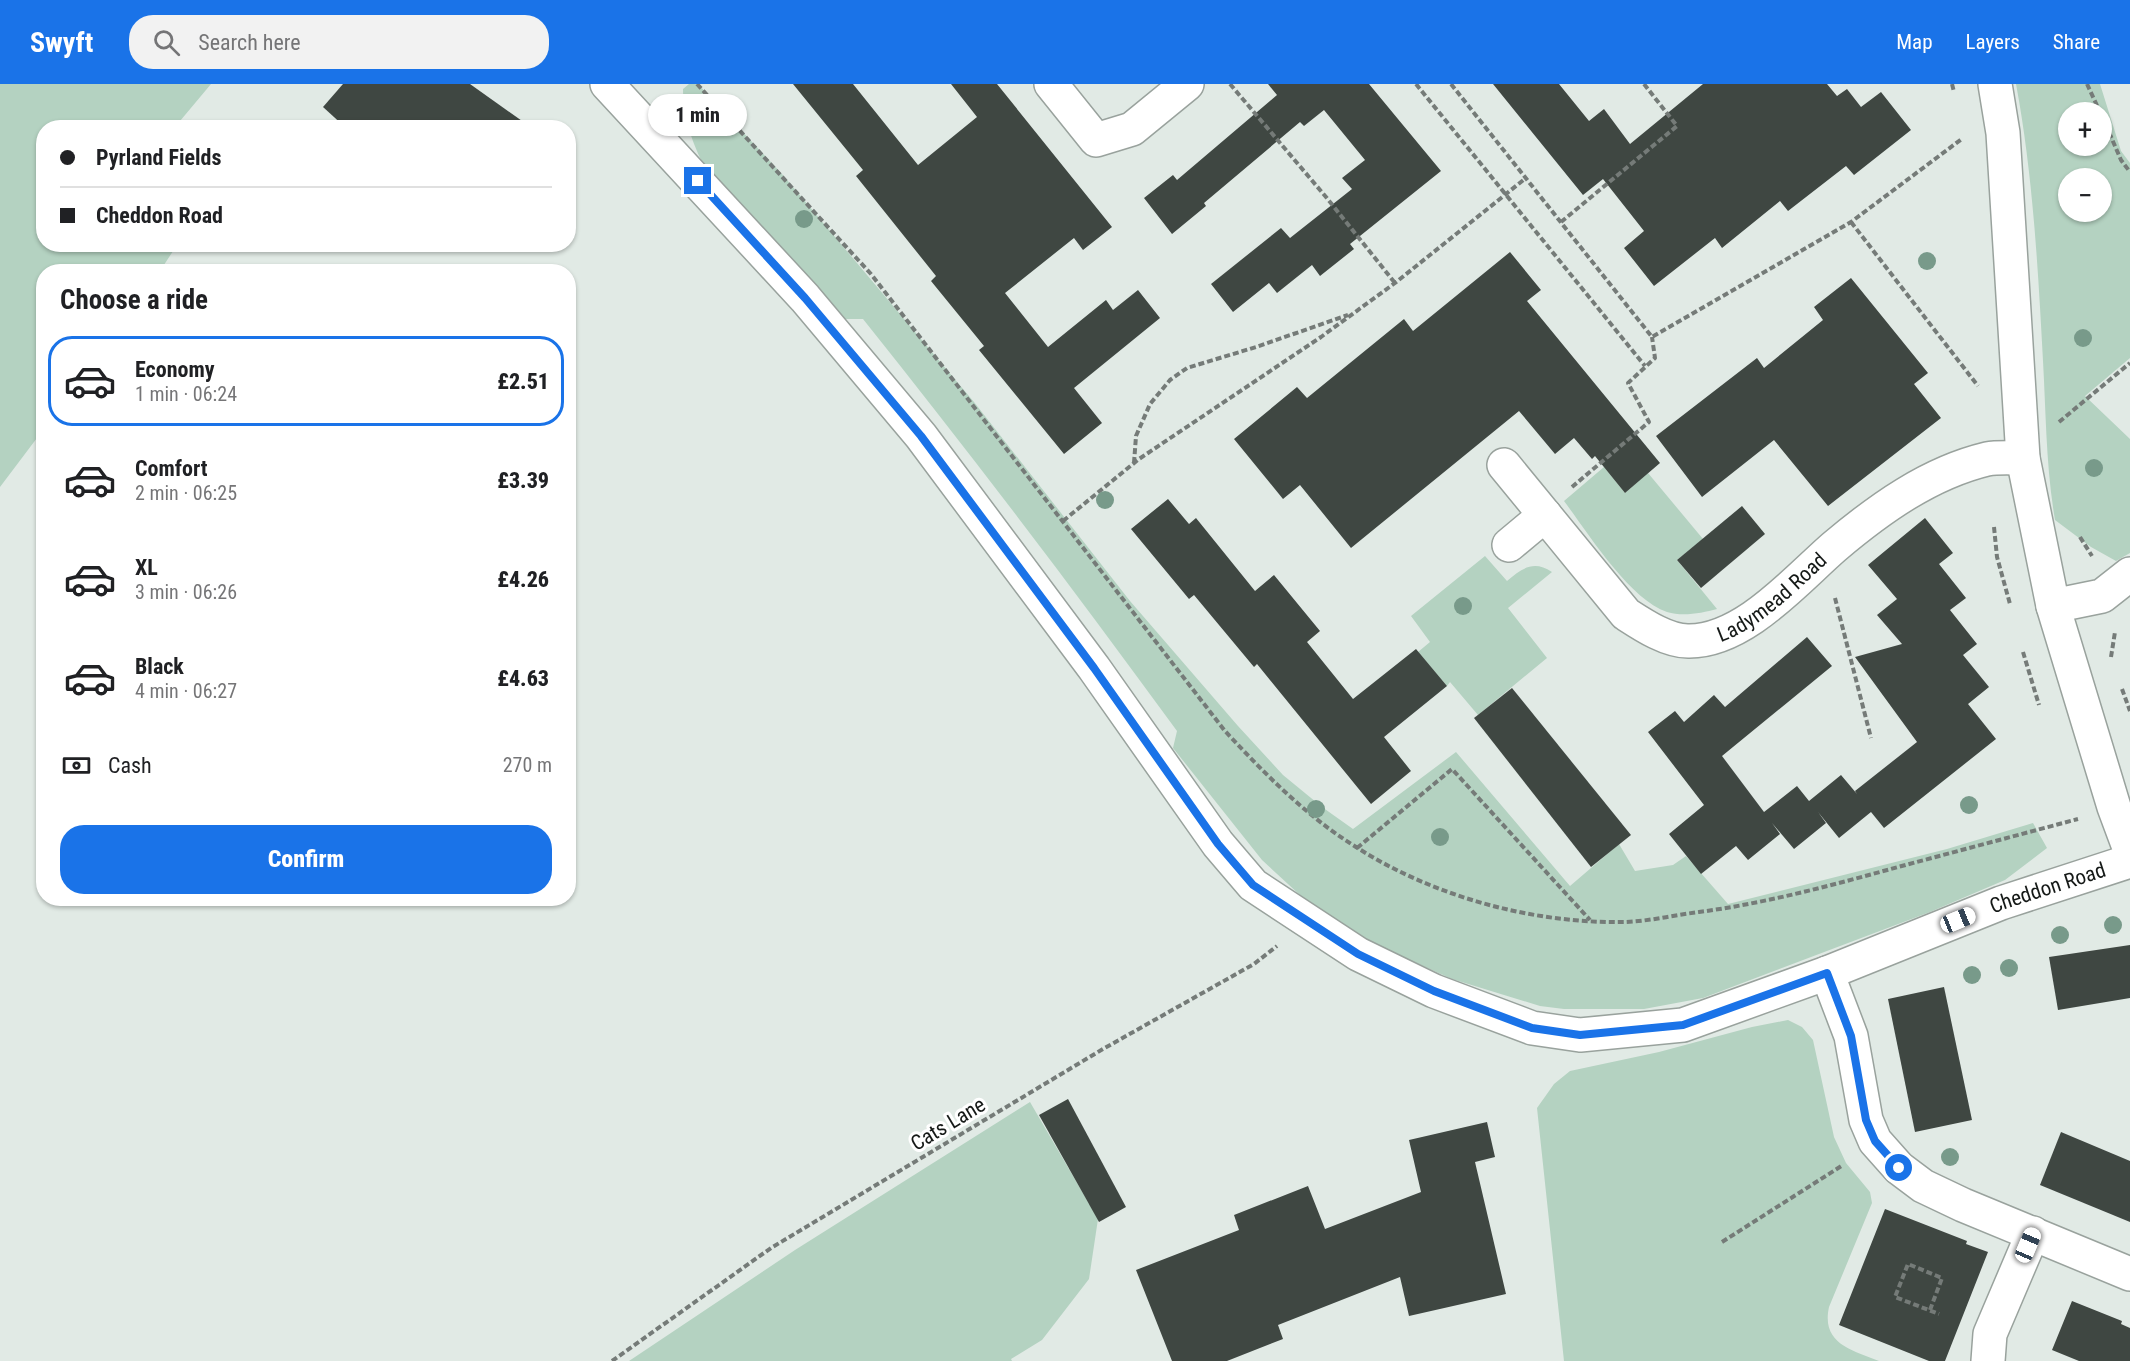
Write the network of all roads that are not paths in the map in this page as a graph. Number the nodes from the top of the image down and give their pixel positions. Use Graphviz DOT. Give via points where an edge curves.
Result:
graph roads {
  1 [pos="1051,84"];
  2 [pos="1187,84"];
  3 [pos="1995,84"];
  4 [pos="622,89"];
  5 [pos="2023,448"];
  6 [pos="1504,465"];
  7 [pos="1544,513"];
  8 [pos="1509,545"];
  9 [pos="2130,574"];
  10 [pos="2053,606"];
  11 [pos="2130,850"];
  12 [pos="2130,861"];
  13 [pos="1827,973"];
  14 [pos="2033,1233"];
  15 [pos="2130,1274"];
  16 [pos="1988,1361"];
  1 -- 2 [label="street" via="1096,140 1132,129"];
  3 -- 5 [label="street" via="2003,133"];
  4 -- 13 [label="street, Cheddon Road" via="921,436 1218,844 1253,885 1358,954 1434,991 1532,1028 1580,1035 1683,1025"];
  5 -- 7 [label="street, Ladymead Road" via="1947,472 1887,506 1750,621 1715,638 1686,642 1653,631 1626,614"];
  5 -- 10 [label="street"];
  6 -- 7 [label="street, Ladymead Road"];
  7 -- 8 [label="street"];
  9 -- 10 [label="street" via="2102,596"];
  10 -- 11 [label="street"];
  12 -- 13 [label="street, Cheddon Road" via="2001,903"];
  13 -- 14 [label="street" via="1851,1036 1866,1120 1875,1141 1899,1168 1923,1186"];
  14 -- 15 [label="street"];
  14 -- 16 [label="street" via="1990,1335"];
}
